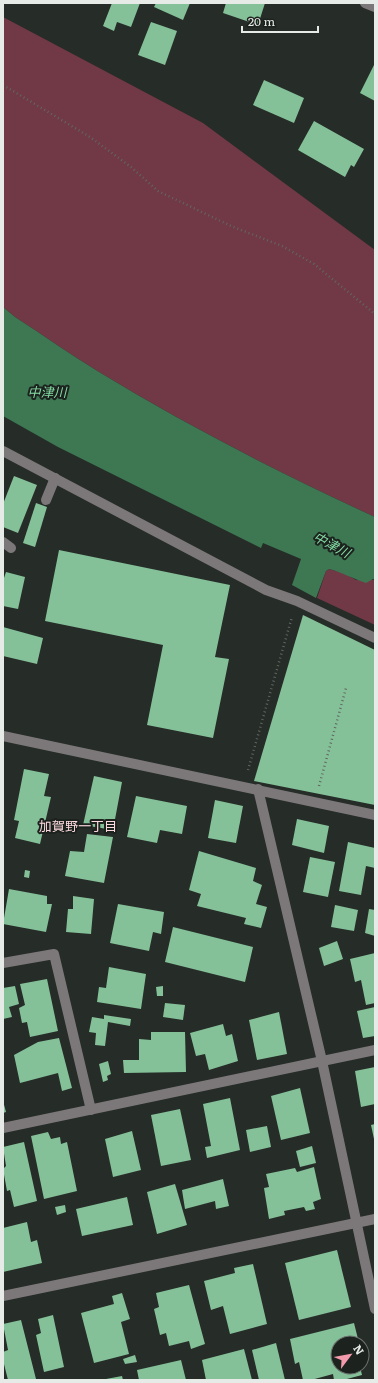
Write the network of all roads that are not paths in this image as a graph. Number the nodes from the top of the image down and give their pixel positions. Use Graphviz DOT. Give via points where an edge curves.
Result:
graph roads {
  1 [pos="365,3"];
  2 [pos="375,7"];
  3 [pos="3,451"];
  4 [pos="55,478"];
  5 [pos="46,500"];
  6 [pos="375,638"];
  7 [pos="3,736"];
  8 [pos="258,789"];
  9 [pos="375,815"];
  10 [pos="3,963"];
  11 [pos="375,1050"];
  12 [pos="322,1061"];
  13 [pos="91,1110"];
  14 [pos="3,1128"];
  15 [pos="375,1219"];
  16 [pos="356,1224"];
  17 [pos="3,1296"];
  18 [pos="375,1310"];
  1 -- 2 [label="street"];
  3 -- 4 [label="street"];
  4 -- 5 [label="street"];
  4 -- 6 [label="street" via="266,590 297,601"];
  7 -- 8 [label="street"];
  8 -- 9 [label="street"];
  8 -- 12 [label="street"];
  10 -- 13 [label="street" via="54,954"];
  11 -- 12 [label="street"];
  12 -- 13 [label="street"];
  12 -- 16 [label="street"];
  13 -- 14 [label="street"];
  15 -- 16 [label="street"];
  16 -- 17 [label="street"];
  16 -- 18 [label="street"];
}
